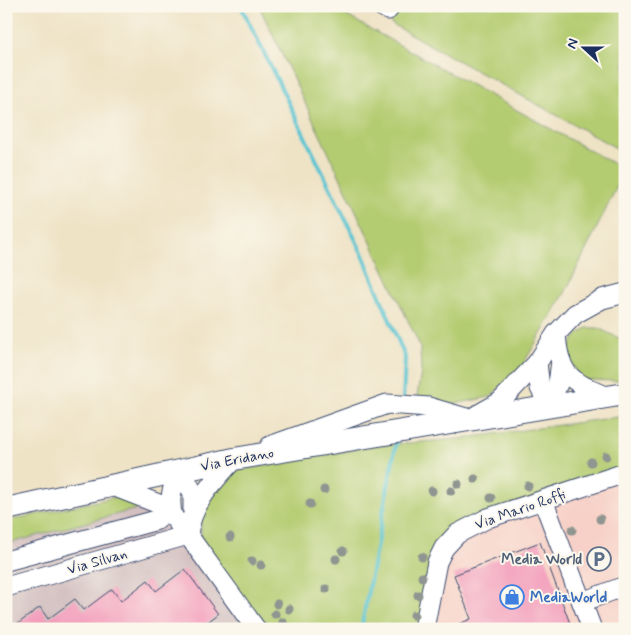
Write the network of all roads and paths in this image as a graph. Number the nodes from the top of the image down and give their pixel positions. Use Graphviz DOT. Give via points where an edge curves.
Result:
graph roads {
  1 [pos="381,6"];
  2 [pos="390,6"];
  3 [pos="625,293"];
  4 [pos="556,334"];
  5 [pos="561,361"];
  6 [pos="537,363"];
  7 [pos="616,396"];
  8 [pos="549,406"];
  9 [pos="470,419"];
  10 [pos="234,459"];
  11 [pos="181,470"];
  12 [pos="625,473"];
  13 [pos="109,485"];
  14 [pos="543,500"];
  15 [pos="6,509"];
  16 [pos="193,514"];
  17 [pos="165,519"];
  18 [pos="188,535"];
  19 [pos="38,552"];
  20 [pos="6,561"];
  21 [pos="45,576"];
  22 [pos="625,586"];
  23 [pos="6,587"];
  24 [pos="582,602"];
  25 [pos="256,629"];
  26 [pos="424,629"];
  27 [pos="592,629"];
  1 -- 2 [label="street" via="388,10"];
  3 -- 4 [label="street, Via Eridano" via="602,299 575,314"];
  4 -- 5 [label="street, Via Eridano"];
  4 -- 6 [label="street, Via Eridano"];
  5 -- 7 [label="street, Via Eridano" via="572,380"];
  5 -- 8 [label="street, Via Eridano" via="558,384"];
  6 -- 8 [label="street" via="540,388"];
  6 -- 9 [label="street, Via Eridano" via="500,402"];
  7 -- 8 [label="main road, Via Eridano"];
  8 -- 9 [label="main road, Via Eridano"];
  9 -- 10 [label="main road, Via Eridano"];
  9 -- 10 [label="street" via="429,407 388,404"];
  10 -- 11 [label="main road, Via Eridano"];
  10 -- 16 [label="street" via="202,496"];
  11 -- 13 [label="main road, Via Eridano"];
  11 -- 16 [label="street" via="193,493"];
  11 -- 17 [label="street" via="171,492"];
  12 -- 14 [label="street, Via Mario Roffi"];
  13 -- 15 [label="main road, Via Eridano"];
  13 -- 17 [label="street" via="164,506"];
  14 -- 24 [label="street"];
  14 -- 26 [label="street, Via Mario Roffi" via="477,522 452,538 437,562"];
  16 -- 18 [label="street"];
  17 -- 18 [label="street"];
  17 -- 19 [label="street"];
  18 -- 21 [label="street, Via Silvan"];
  18 -- 25 [label="street"];
  19 -- 20 [label="street"];
  19 -- 21 [label="street"];
  21 -- 23 [label="street, Via Silvan"];
  22 -- 24 [label="street"];
  24 -- 27 [label="street"];
}
